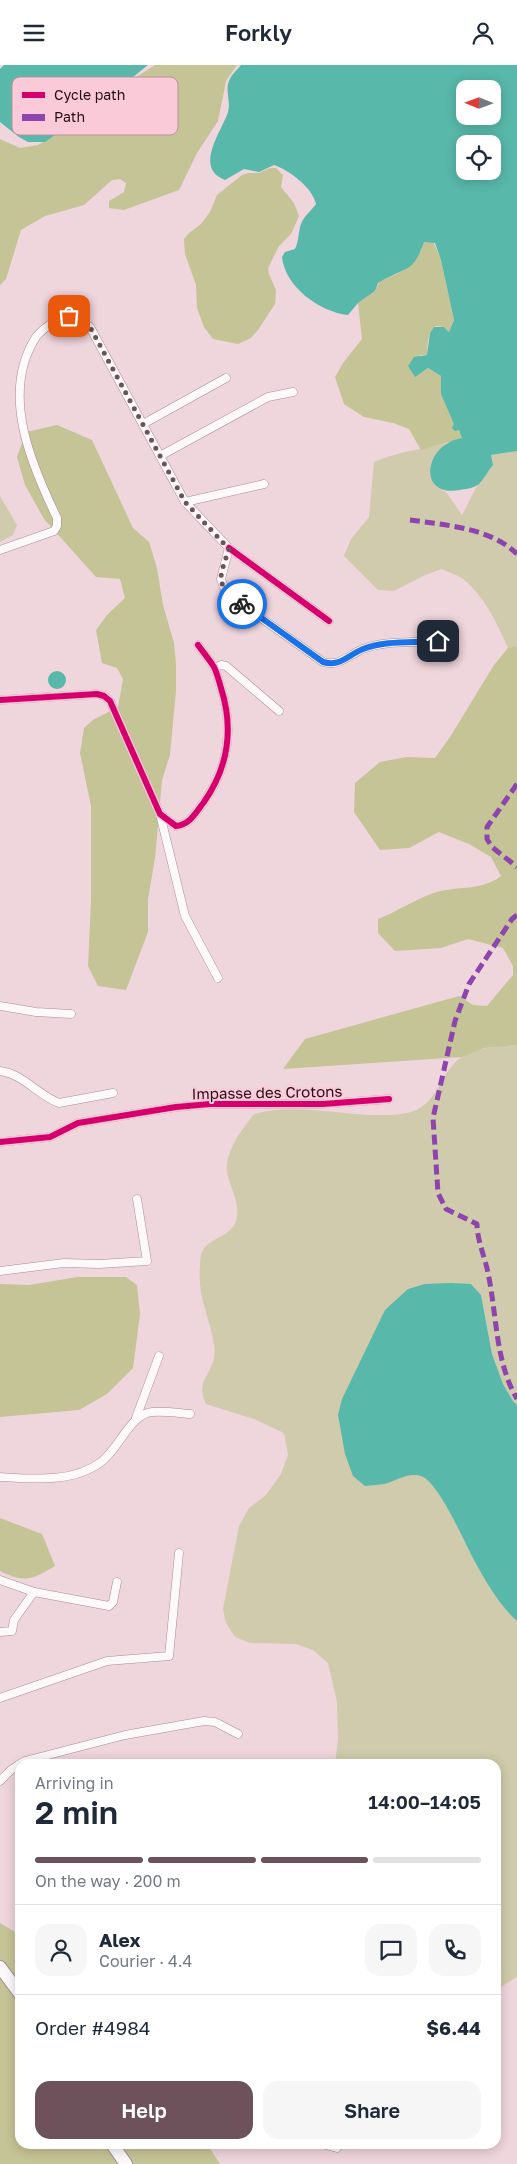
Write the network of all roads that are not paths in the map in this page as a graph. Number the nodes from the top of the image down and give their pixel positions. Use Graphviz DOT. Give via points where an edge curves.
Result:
graph roads {
  1 [pos="226,378"];
  2 [pos="293,392"];
  3 [pos="143,424"];
  4 [pos="160,457"];
  5 [pos="264,484"];
  6 [pos="185,502"];
  7 [pos="229,549"];
  8 [pos="0,550"];
  9 [pos="329,621"];
  10 [pos="438,641"];
  11 [pos="198,645"];
  12 [pos="214,668"];
  13 [pos="0,701"];
  14 [pos="279,711"];
  15 [pos="160,814"];
  16 [pos="218,978"];
  17 [pos="0,1006"];
  18 [pos="71,1014"];
  19 [pos="0,1071"];
  20 [pos="113,1093"];
  21 [pos="389,1099"];
  22 [pos="0,1142"];
  23 [pos="137,1199"];
  24 [pos="0,1271"];
  25 [pos="159,1356"];
  26 [pos="190,1414"];
  27 [pos="136,1418"];
  28 [pos="0,1477"];
  29 [pos="179,1553"];
  30 [pos="0,1580"];
  31 [pos="117,1582"];
  32 [pos="34,1593"];
  33 [pos="0,1632"];
  34 [pos="0,1698"];
  35 [pos="238,1734"];
  36 [pos="33,1759"];
  37 [pos="15,1767"];
  38 [pos="0,1781"];
  39 [pos="0,1967"];
  40 [pos="15,1987"];
  41 [pos="116,2149"];
  42 [pos="126,2164"];
  1 -- 3 [label="street"];
  2 -- 4 [label="street" via="268,397"];
  3 -- 4 [label="street"];
  3 -- 8 [label="street" via="86,323 69,316 39,333 19,363 16,411 24,448 57,525 54,531"];
  4 -- 6 [label="street"];
  5 -- 6 [label="street"];
  6 -- 7 [label="street"];
  7 -- 9 [label="street"];
  7 -- 10 [label="street" via="221,579 226,593 323,662 338,663 374,646"];
  11 -- 12 [label="street"];
  12 -- 14 [label="street" via="226,666"];
  12 -- 15 [label="street" via="228,710 224,759 212,790 190,820 176,826"];
  13 -- 15 [label="street" via="104,696 110,701"];
  15 -- 16 [label="street" via="185,916"];
  17 -- 18 [label="street"];
  19 -- 20 [label="street" via="22,1078 51,1101 59,1103"];
  21 -- 22 [label="street, Impasse des Crotons" via="323,1104 176,1107 78,1123 50,1137"];
  23 -- 24 [label="street" via="147,1261 64,1263"];
  25 -- 27 [label="street"];
  26 -- 27 [label="street" via="152,1412"];
  27 -- 28 [label="street" via="112,1452 101,1463 86,1470 41,1479"];
  29 -- 34 [label="street" via="169,1656 107,1661"];
  30 -- 32 [label="street"];
  31 -- 32 [label="street" via="113,1602 109,1606"];
  32 -- 33 [label="street" via="14,1619 12,1631"];
  35 -- 36 [label="street" via="215,1722 204,1721 126,1735"];
  37 -- 38 [label="street"];
  39 -- 40 [label="main road"];
  41 -- 42 [label="main road"];
}
